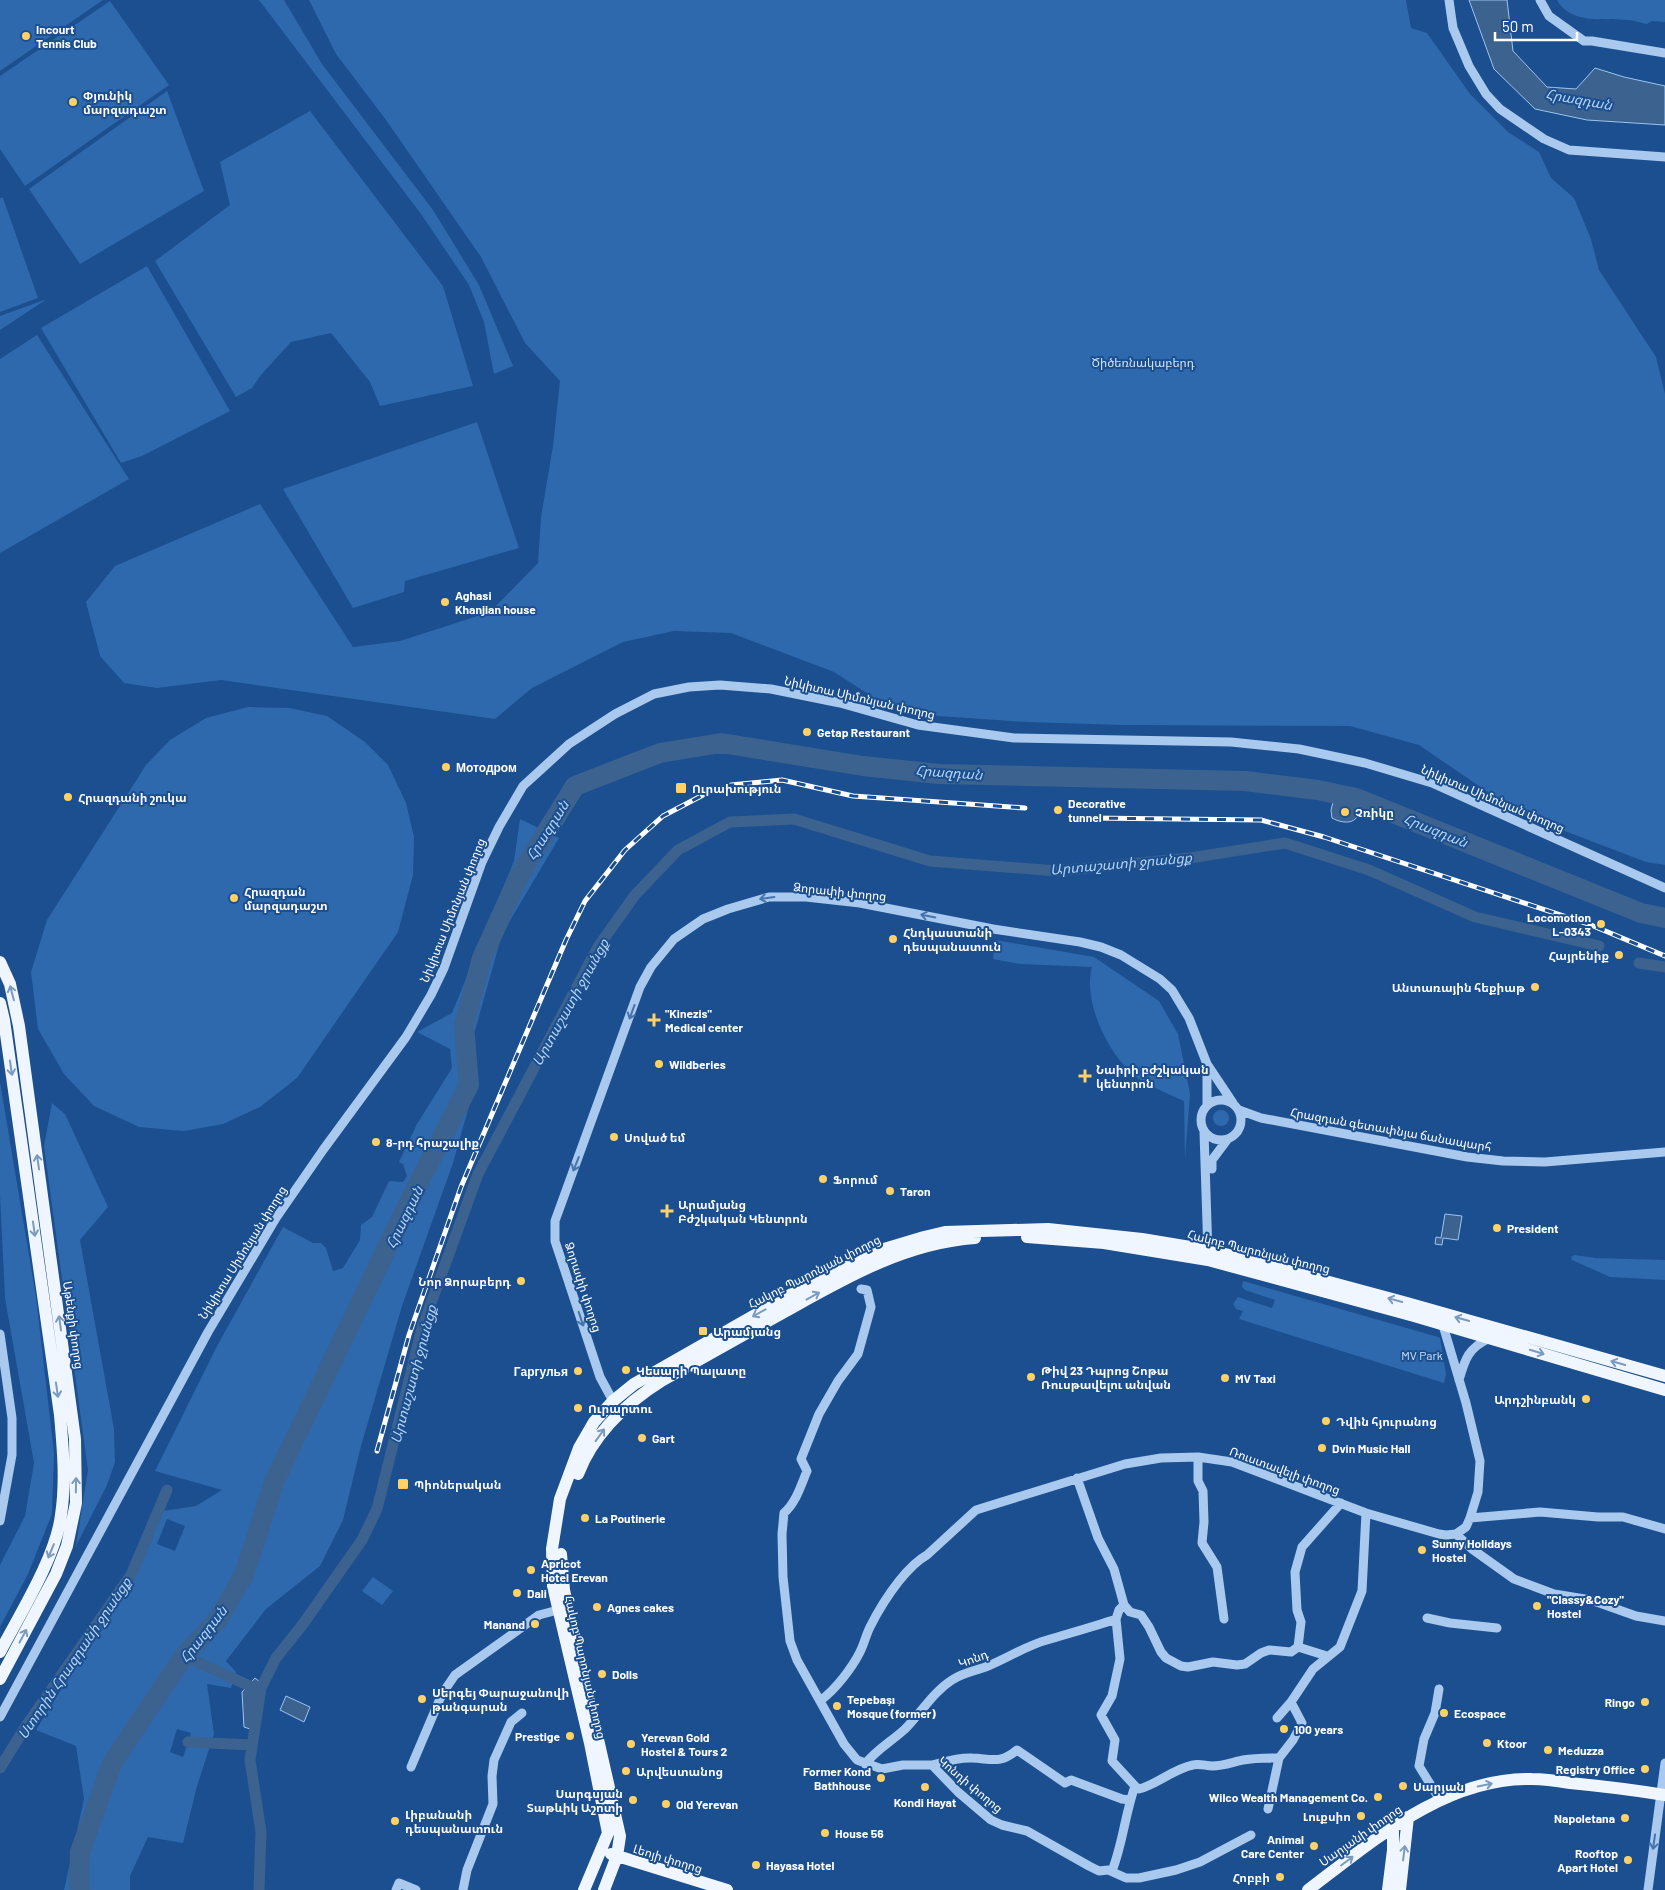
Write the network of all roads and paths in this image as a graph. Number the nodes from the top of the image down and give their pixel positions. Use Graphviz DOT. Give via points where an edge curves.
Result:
graph roads {
  1 [pos="1449,0"];
  2 [pos="1540,0"];
  3 [pos="1665,53"];
  4 [pos="1665,157"];
  5 [pos="1665,888"];
  6 [pos="0,962"];
  7 [pos="0,1003"];
  8 [pos="1207,1064"];
  9 [pos="1208,1104"];
  10 [pos="1236,1106"];
  11 [pos="1261,1118"];
  12 [pos="1241,1126"];
  13 [pos="1204,1132"];
  14 [pos="1227,1140"];
  15 [pos="1665,1152"];
  16 [pos="1211,1256"];
  17 [pos="861,1289"];
  18 [pos="1442,1319"];
  19 [pos="0,1334"];
  20 [pos="1490,1338"];
  21 [pos="1665,1376"];
  22 [pos="1459,1380"];
  23 [pos="1665,1390"];
  24 [pos="613,1401"];
  25 [pos="1198,1457"];
  26 [pos="1077,1478"];
  27 [pos="1341,1503"];
  28 [pos="1366,1513"];
  29 [pos="1470,1518"];
  30 [pos="0,1522"];
  31 [pos="1665,1529"];
  32 [pos="1456,1534"];
  33 [pos="1124,1605"];
  34 [pos="558,1610"];
  35 [pos="1427,1618"];
  36 [pos="1116,1619"];
  37 [pos="1224,1619"];
  38 [pos="1665,1621"];
  39 [pos="1497,1628"];
  40 [pos="1298,1647"];
  41 [pos="0,1652"];
  42 [pos="1327,1656"];
  43 [pos="0,1679"];
  44 [pos="1439,1689"];
  45 [pos="821,1700"];
  46 [pos="1291,1702"];
  47 [pos="522,1713"];
  48 [pos="0,1717"];
  49 [pos="1277,1718"];
  50 [pos="1279,1758"];
  51 [pos="1665,1763"];
  52 [pos="865,1764"];
  53 [pos="932,1765"];
  54 [pos="411,1767"];
  55 [pos="1135,1786"];
  56 [pos="1663,1795"];
  57 [pos="1130,1800"];
  58 [pos="1440,1800"];
  59 [pos="1268,1809"];
  60 [pos="1408,1817"];
  61 [pos="1393,1827"];
  62 [pos="1251,1834"];
  63 [pos="602,1851"];
  64 [pos="617,1856"];
  65 [pos="1112,1871"];
  66 [pos="396,1890"];
  67 [pos="416,1890"];
  68 [pos="463,1890"];
  69 [pos="584,1890"];
  70 [pos="604,1890"];
  71 [pos="727,1890"];
  72 [pos="1308,1890"];
  73 [pos="1388,1890"];
  74 [pos="1400,1890"];
  75 [pos="1648,1890"];
  1 -- 4 [label="street" via="1453,28 1469,66 1486,94 1500,109 1544,139 1569,150"];
  2 -- 3 [label="street" via="1549,16 1584,41"];
  5 -- 48 [label="street, Նիկիտա Սիմոնյան փողոց" via="1432,783 1365,763 1300,749 1232,742 1014,738 918,725 840,703 762,688 720,685 654,694 615,714 569,744 523,786 482,862 432,995 406,1037 276,1218 132,1470"];
  43 -- 6 [label="main road, Աթենքի փողոց, one-way" via="63,1558 74,1517 77,1485 75,1439 19,1026 10,984"];
  7 -- 41 [label="main road, one-way" via="64,1458 61,1517 55,1542"];
  8 -- 9 [label="street"];
  8 -- 10 [label="street"];
  8 -- 24 [label="street, Ձորափի փողոց, one-way" via="1189,1018 1172,990 1140,965 1101,947 860,903 806,897 769,897 728,908 703,919 674,939 651,967 640,987 555,1222 555,1241 600,1377"];
  9 -- 10 [label="street" via="1220,1099"];
  9 -- 13 [label="street" via="1201,1117"];
  10 -- 11 [label="street, Հրազդան գետափնյա ճանապարհ"];
  10 -- 12 [label="street" via="1241,1114"];
  11 -- 12 [label="street"];
  11 -- 15 [label="street, Հրազդան գետափնյա ճանապարհ" via="1503,1162 1544,1162"];
  12 -- 14 [label="street"];
  13 -- 14 [label="street" via="1212,1138"];
  13 -- 16 [label="street"];
  14 -- 16 [label="street" via="1212,1160"];
  18 -- 16 [label="main road, Հակոբ Պարոնյան փողոց, one-way"];
  16 -- 18 [label="main road, Հակոբ Պարոնյան փողոց" via="1414,1316"];
  16 -- 24 [label="main road, Հակոբ Պարոնյան փողոց, one-way" via="1142,1239 1048,1229 946,1232 924,1237 884,1249 790,1295 641,1380"];
  64 -- 16 [label="main road, Հակոբ Պարոնյան փողոց, one-way" via="620,1836 564,1590 561,1544 566,1505 583,1461 604,1428 644,1392 663,1380 853,1274 933,1244 1013,1236"];
  17 -- 45 [label="street" via="867,1290 871,1307 858,1354 816,1420 801,1459 807,1471 799,1491 784,1513 783,1577 790,1641 797,1660"];
  18 -- 20 [label="main road, Հակոբ Պարոնյան փողոց"];
  21 -- 18 [label="main road, Հակոբ Պարոնյան փողոց, one-way"];
  18 -- 22 [label="street"];
  19 -- 30 [label="street" via="12,1418 12,1454"];
  20 -- 22 [label="street" via="1479,1343 1466,1356"];
  20 -- 23 [label="main road, Հակոբ Պարոնյան փողոց, one-way"];
  22 -- 29 [label="street" via="1480,1461 1478,1492"];
  24 -- 34 [label="main road, Հակոբ Պարոնյան փողոց" via="594,1422 579,1448 560,1499 552,1549 553,1586"];
  25 -- 26 [label="street, Ռուստավելի փողոց" via="1125,1464"];
  25 -- 27 [label="street, Ռուստավելի փողոց" via="1232,1462"];
  25 -- 37 [label="street" via="1198,1482 1203,1491 1202,1543 1217,1567"];
  26 -- 33 [label="street" via="1098,1538 1114,1568"];
  26 -- 45 [label="street, Ռուստավելի փողոց" via="976,1510 905,1574 869,1628 852,1665 832,1693"];
  27 -- 28 [label="street, Ռուստավելի փողոց"];
  27 -- 40 [label="street" via="1302,1547 1295,1572 1297,1610 1301,1622"];
  28 -- 32 [label="street, Ռուստավելի փողոց" via="1439,1534"];
  28 -- 42 [label="street" via="1362,1591 1340,1647"];
  29 -- 31 [label="street" via="1540,1512 1623,1517"];
  29 -- 32 [label="street" via="1466,1527"];
  32 -- 38 [label="street" via="1514,1579 1554,1594 1591,1600 1636,1616"];
  33 -- 36 [label="street"];
  33 -- 40 [label="street" via="1130,1612 1141,1616 1150,1627 1166,1658 1181,1666 1213,1662 1246,1664 1268,1650 1291,1652"];
  34 -- 54 [label="street" via="539,1615 455,1675 442,1694"];
  34 -- 63 [label="main road, Հակոբ Պարոնյան փողոց" via="607,1823 608,1833"];
  35 -- 39 [label="street"];
  36 -- 52 [label="street, Կոնդ" via="1045,1640 957,1677 938,1690 904,1730"];
  36 -- 55 [label="street" via="1120,1659 1112,1696 1101,1714 1115,1740 1112,1762"];
  40 -- 42 [label="street"];
  42 -- 46 [label="street" via="1313,1669"];
  44 -- 58 [label="street" via="1419,1766"];
  45 -- 52 [label="street" via="844,1744 857,1760"];
  46 -- 49 [label="street"];
  46 -- 50 [label="street" via="1302,1723"];
  47 -- 68 [label="street" via="511,1722 494,1760 493,1804 467,1870"];
  50 -- 55 [label="street" via="1245,1759 1212,1766 1193,1765 1149,1786 1139,1789"];
  50 -- 59 [label="street"];
  51 -- 56 [label="street"];
  52 -- 53 [label="street, Կոնդի փողոց" via="882,1769 903,1764"];
  53 -- 57 [label="street" via="971,1758 1003,1760 1017,1750 1065,1783 1071,1780"];
  53 -- 65 [label="street, Կոնդի փողոց" via="991,1820 1027,1831 1099,1871"];
  55 -- 57 [label="street"];
  58 -- 56 [label="main road, Սարյանի փողոց, one-way" via="1465,1790 1532,1778"];
  56 -- 75 [label="street, one-way"];
  57 -- 65 [label="street" via="1122,1842"];
  58 -- 60 [label="main road, Սարյանի փողոց"];
  60 -- 61 [label="main road, Սարյանի փողոց"];
  74 -- 60 [label="main road, one-way"];
  72 -- 61 [label="main road, Սարյանի փողոց, one-way"];
  61 -- 73 [label="main road"];
  62 -- 65 [label="street, Կոնդի փողոց" via="1213,1856 1176,1870 1132,1878"];
  63 -- 64 [label="main road, Լեոյի փողոց"];
  63 -- 69 [label="main road, Հակոբ Պարոնյան փողոց"];
  64 -- 70 [label="main road, Հակոբ Պարոնյան փողոց"];
  64 -- 71 [label="main road, Լեոյի փողոց"];
  66 -- 67 [label="street" via="399,1883"];
}
